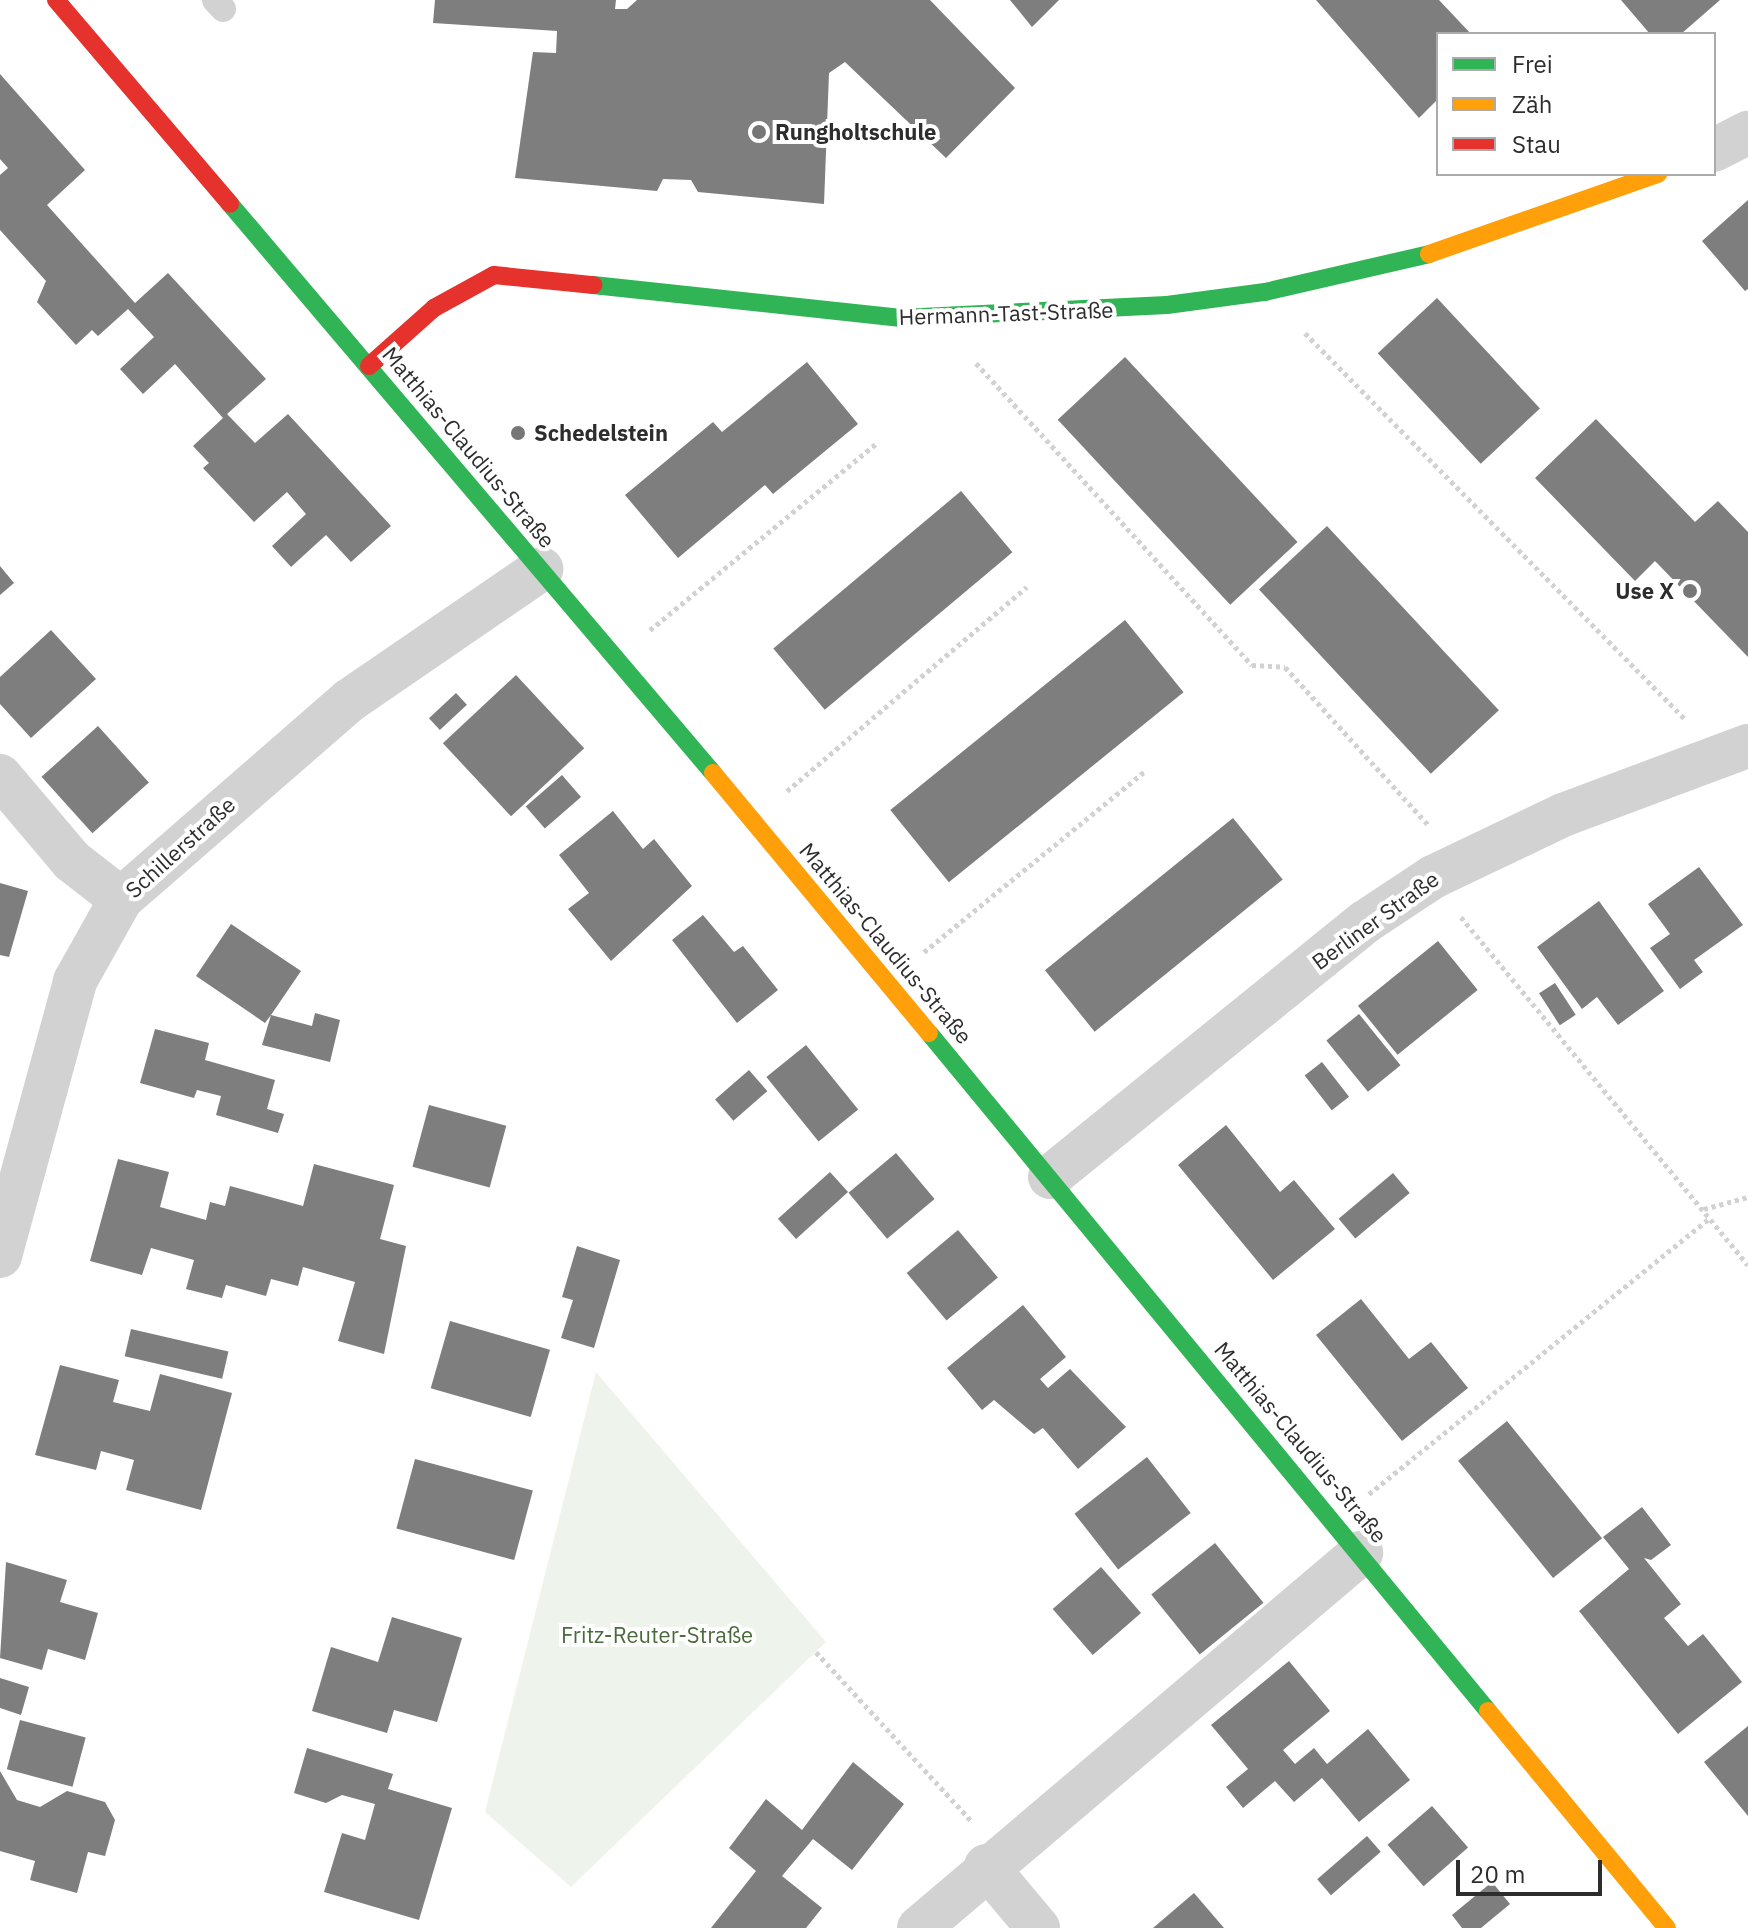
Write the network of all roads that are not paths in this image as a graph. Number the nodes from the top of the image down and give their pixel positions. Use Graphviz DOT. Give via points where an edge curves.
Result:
graph roads {
  1 [pos="56,0"];
  2 [pos="1748,133"];
  3 [pos="1716,149"];
  4 [pos="1652,176"];
  5 [pos="369,366"];
  6 [pos="541,569"];
  7 [pos="1748,746"];
  8 [pos="0,776"];
  9 [pos="121,899"];
  10 [pos="1050,1177"];
  11 [pos="0,1256"];
  12 [pos="1348,1537"];
  13 [pos="993,1859"];
  14 [pos="919,1928"];
  15 [pos="1038,1928"];
  16 [pos="1667,1928"];
  1 -- 5 [label="street, Matthias-Claudius-Straße"];
  2 -- 3 [label="street"];
  4 -- 5 [label="street, Hermann-Tast-Straße" via="1415,259 1265,292 1085,312 935,318 845,315 494,275 434,308"];
  5 -- 6 [label="street, Matthias-Claudius-Straße"];
  6 -- 9 [label="street, Schillerstraße" via="350,700"];
  6 -- 10 [label="street, Matthias-Claudius-Straße"];
  7 -- 10 [label="street, Berliner Straße" via="1563,815 1433,877 1365,922"];
  8 -- 9 [label="street" via="72,861"];
  9 -- 11 [label="street, Schillerstraße" via="75,981"];
  10 -- 12 [label="street, Matthias-Claudius-Straße"];
  12 -- 13 [label="street"];
  12 -- 16 [label="street, Matthias-Claudius-Straße"];
  13 -- 14 [label="street"];
  13 -- 15 [label="street"];
}
